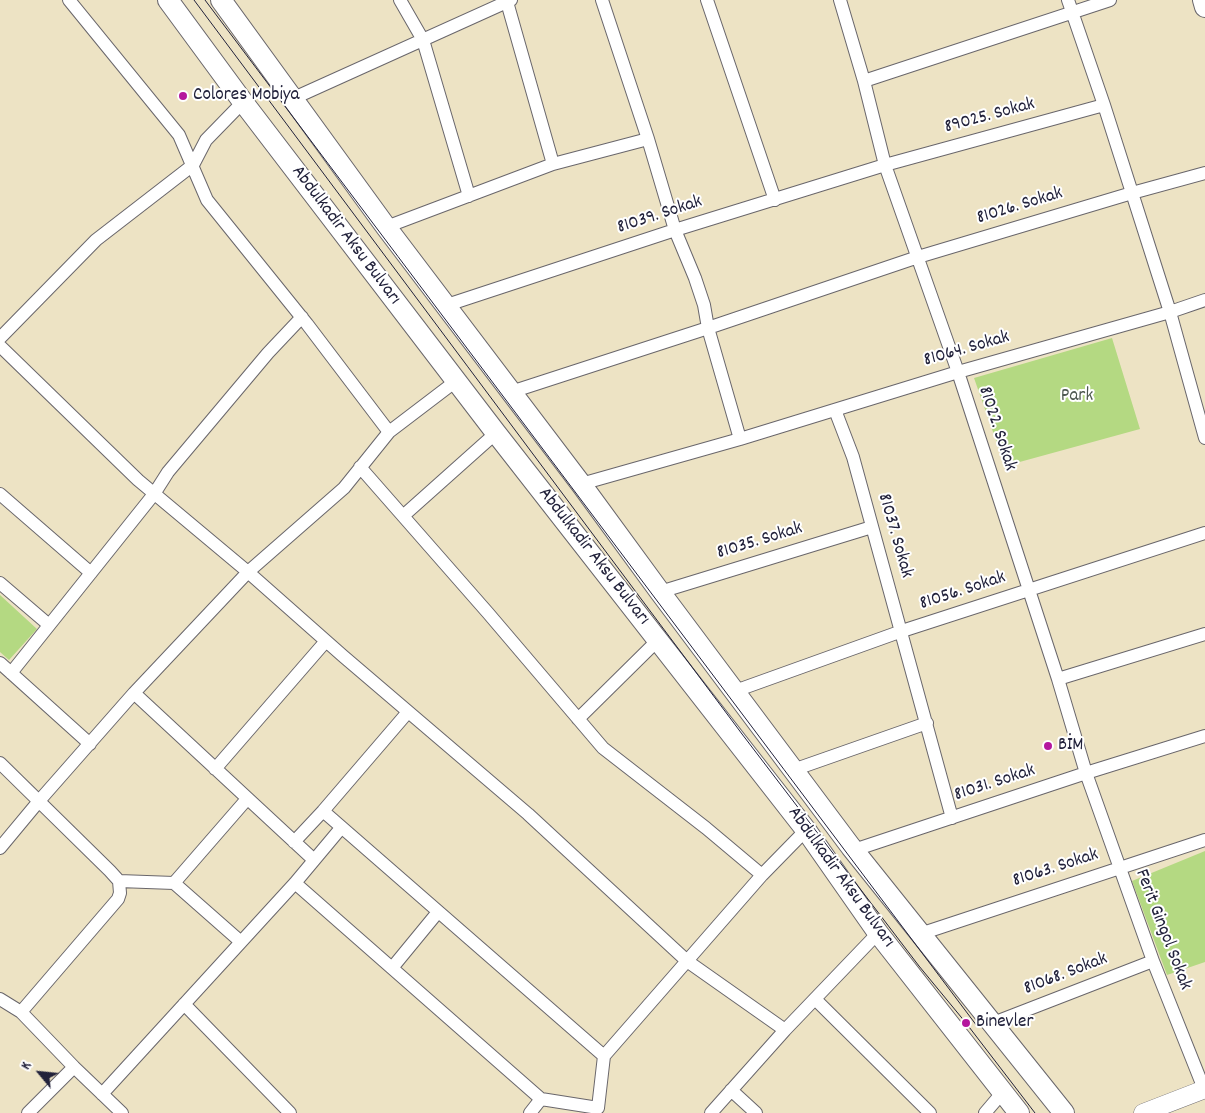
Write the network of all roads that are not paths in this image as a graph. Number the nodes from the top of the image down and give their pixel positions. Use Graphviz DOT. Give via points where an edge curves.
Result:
graph roads {
  1 [pos="69,0"];
  2 [pos="168,0"];
  3 [pos="220,0"];
  4 [pos="400,0"];
  5 [pos="602,0"];
  6 [pos="707,0"];
  7 [pos="840,0"];
  8 [pos="1110,0"];
  9 [pos="1203,0"];
  10 [pos="509,1"];
  11 [pos="1070,6"];
  12 [pos="1205,7"];
  13 [pos="423,40"];
  14 [pos="864,81"];
  15 [pos="294,98"];
  16 [pos="243,102"];
  17 [pos="1104,105"];
  18 [pos="648,139"];
  19 [pos="553,164"];
  20 [pos="885,164"];
  21 [pos="193,165"];
  22 [pos="1205,173"];
  23 [pos="1132,193"];
  24 [pos="469,196"];
  25 [pos="775,200"];
  26 [pos="386,227"];
  27 [pos="675,230"];
  28 [pos="918,257"];
  29 [pos="1205,300"];
  30 [pos="446,305"];
  31 [pos="1170,312"];
  32 [pos="302,317"];
  33 [pos="708,328"];
  34 [pos="0,338"];
  35 [pos="0,346"];
  36 [pos="958,372"];
  37 [pos="456,381"];
  38 [pos="511,392"];
  39 [pos="835,410"];
  40 [pos="389,432"];
  41 [pos="496,433"];
  42 [pos="1205,438"];
  43 [pos="740,439"];
  44 [pos="360,468"];
  45 [pos="581,484"];
  46 [pos="0,494"];
  47 [pos="154,494"];
  48 [pos="403,516"];
  49 [pos="872,527"];
  50 [pos="1205,533"];
  51 [pos="248,572"];
  52 [pos="91,573"];
  53 [pos="0,583"];
  54 [pos="1029,590"];
  55 [pos="660,592"];
  56 [pos="50,625"];
  57 [pos="902,631"];
  58 [pos="1205,634"];
  59 [pos="658,640"];
  60 [pos="326,641"];
  61 [pos="0,663"];
  62 [pos="11,673"];
  63 [pos="1058,679"];
  64 [pos="734,691"];
  65 [pos="134,693"];
  66 [pos="408,712"];
  67 [pos="578,718"];
  68 [pos="927,723"];
  69 [pos="1205,736"];
  70 [pos="90,744"];
  71 [pos="0,763"];
  72 [pos="215,769"];
  73 [pos="793,770"];
  74 [pos="1086,773"];
  75 [pos="247,799"];
  76 [pos="39,801"];
  77 [pos="323,811"];
  78 [pos="952,818"];
  79 [pos="341,828"];
  80 [pos="806,830"];
  81 [pos="1205,840"];
  82 [pos="294,842"];
  83 [pos="0,848"];
  84 [pos="854,850"];
  85 [pos="314,860"];
  86 [pos="1119,868"];
  87 [pos="762,875"];
  88 [pos="119,881"];
  89 [pos="174,883"];
  90 [pos="295,883"];
  91 [pos="438,912"];
  92 [pos="878,932"];
  93 [pos="920,934"];
  94 [pos="241,942"];
  95 [pos="1153,961"];
  96 [pos="687,962"];
  97 [pos="392,968"];
  98 [pos="0,999"];
  99 [pos="815,1000"];
  100 [pos="184,1004"];
  101 [pos="21,1012"];
  102 [pos="993,1023"];
  103 [pos="785,1030"];
  104 [pos="604,1056"];
  105 [pos="74,1067"];
  106 [pos="1205,1089"];
  107 [pos="731,1090"];
  108 [pos="1002,1093"];
  109 [pos="102,1094"];
  110 [pos="541,1099"];
  111 [pos="599,1110"];
  112 [pos="28,1113"];
  113 [pos="122,1113"];
  114 [pos="290,1113"];
  115 [pos="530,1113"];
  116 [pos="711,1113"];
  117 [pos="756,1113"];
  118 [pos="930,1113"];
  119 [pos="985,1113"];
  120 [pos="1019,1113"];
  121 [pos="1064,1113"];
  122 [pos="1143,1113"];
  1 -- 21 [label="street" via="179,135"];
  2 -- 16 [label="main road, Abdulkadir Aksu Bulvarı"];
  3 -- 15 [label="main road"];
  4 -- 13 [label="street"];
  5 -- 18 [label="street"];
  6 -- 25 [label="street"];
  7 -- 14 [label="street, 81022. Sokak"];
  8 -- 11 [label="street"];
  9 -- 12 [label="main road"];
  10 -- 13 [label="street"];
  10 -- 19 [label="street"];
  11 -- 14 [label="street"];
  11 -- 17 [label="street"];
  13 -- 15 [label="street"];
  13 -- 24 [label="street"];
  14 -- 20 [label="street, 81022. Sokak"];
  15 -- 26 [label="main road"];
  16 -- 21 [label="street" via="206,140"];
  16 -- 37 [label="main road, Abdulkadir Aksu Bulvarı"];
  17 -- 20 [label="street, 89025. Sokak"];
  17 -- 23 [label="street"];
  18 -- 19 [label="street"];
  18 -- 27 [label="street"];
  19 -- 24 [label="street"];
  20 -- 25 [label="street, 81039. Sokak"];
  20 -- 28 [label="street, 81022. Sokak"];
  21 -- 32 [label="street" via="207,200"];
  21 -- 34 [label="street" via="96,240"];
  22 -- 23 [label="street, 81026. Sokak"];
  23 -- 28 [label="street, 81026. Sokak"];
  23 -- 31 [label="street"];
  24 -- 26 [label="street"];
  25 -- 27 [label="street, 81039. Sokak"];
  26 -- 30 [label="main road"];
  27 -- 30 [label="street, 81039. Sokak"];
  27 -- 33 [label="street" via="695,278"];
  28 -- 33 [label="street"];
  28 -- 36 [label="street, 81022. Sokak"];
  29 -- 31 [label="street, 81064. Sokak"];
  30 -- 38 [label="main road"];
  31 -- 36 [label="street, 81064. Sokak"];
  31 -- 42 [label="street"];
  32 -- 40 [label="street"];
  32 -- 47 [label="street" via="168,472"];
  33 -- 38 [label="street"];
  33 -- 43 [label="street"];
  35 -- 47 [label="street"];
  36 -- 39 [label="street, 81064. Sokak"];
  36 -- 54 [label="street, 81022. Sokak"];
  37 -- 40 [label="street"];
  37 -- 41 [label="main road, Abdulkadir Aksu Bulvarı"];
  38 -- 45 [label="main road"];
  39 -- 43 [label="street, 81064. Sokak"];
  39 -- 49 [label="street, 81037. Sokak" via="853,457"];
  40 -- 44 [label="street"];
  41 -- 48 [label="street"];
  41 -- 59 [label="main road, Abdulkadir Aksu Bulvarı"];
  43 -- 45 [label="street, 81064. Sokak"];
  44 -- 48 [label="street"];
  44 -- 51 [label="street" via="344,488"];
  45 -- 55 [label="main road"];
  46 -- 52 [label="street"];
  47 -- 51 [label="street"];
  47 -- 52 [label="street"];
  48 -- 67 [label="street"];
  49 -- 55 [label="street, 81035. Sokak"];
  49 -- 57 [label="street, 81037. Sokak"];
  50 -- 54 [label="street, 81056. Sokak"];
  51 -- 60 [label="street"];
  51 -- 65 [label="street"];
  52 -- 56 [label="street"];
  53 -- 56 [label="street"];
  54 -- 57 [label="street, 81056. Sokak"];
  54 -- 63 [label="street, 81022. Sokak"];
  55 -- 64 [label="main road"];
  56 -- 62 [label="street"];
  57 -- 64 [label="street, 81056. Sokak"];
  57 -- 68 [label="street, 81037. Sokak"];
  58 -- 63 [label="street"];
  59 -- 67 [label="street"];
  59 -- 80 [label="main road, Abdulkadir Aksu Bulvarı"];
  60 -- 66 [label="street"];
  60 -- 72 [label="street"];
  61 -- 62 [label="street"];
  62 -- 70 [label="street"];
  63 -- 74 [label="street, 81022. Sokak"];
  64 -- 73 [label="main road"];
  65 -- 70 [label="street"];
  65 -- 72 [label="street"];
  66 -- 77 [label="street"];
  66 -- 96 [label="street" via="528,814"];
  67 -- 87 [label="street" via="602,748"];
  68 -- 73 [label="street"];
  68 -- 78 [label="street, 81037. Sokak"];
  69 -- 74 [label="street, 81031. Sokak"];
  70 -- 76 [label="street"];
  71 -- 76 [label="street"];
  72 -- 75 [label="street"];
  73 -- 84 [label="main road"];
  74 -- 78 [label="street, 81031. Sokak"];
  74 -- 86 [label="street, 81022. Sokak"];
  75 -- 82 [label="street"];
  75 -- 89 [label="street"];
  76 -- 83 [label="street"];
  76 -- 88 [label="street"];
  77 -- 79 [label="street"];
  77 -- 82 [label="street"];
  78 -- 84 [label="street, 81031. Sokak"];
  79 -- 85 [label="street"];
  79 -- 91 [label="street"];
  80 -- 87 [label="street"];
  80 -- 92 [label="main road, Abdulkadir Aksu Bulvarı"];
  81 -- 86 [label="street, 81063. Sokak"];
  82 -- 85 [label="street"];
  84 -- 93 [label="main road"];
  85 -- 90 [label="street"];
  86 -- 93 [label="street, 81063. Sokak"];
  86 -- 95 [label="street, Ferit Gingol Sokak"];
  87 -- 96 [label="street"];
  88 -- 89 [label="street"];
  88 -- 101 [label="street" via="118,900"];
  89 -- 94 [label="street"];
  90 -- 94 [label="street"];
  90 -- 97 [label="street"];
  91 -- 97 [label="street"];
  91 -- 104 [label="street"];
  92 -- 99 [label="street"];
  92 -- 108 [label="main road, Abdulkadir Aksu Bulvarı"];
  93 -- 102 [label="main road"];
  94 -- 100 [label="street"];
  95 -- 102 [label="street, 81068. Sokak"];
  95 -- 106 [label="street, Ferit Gingol Sokak"];
  96 -- 103 [label="street"];
  96 -- 104 [label="street"];
  97 -- 110 [label="street"];
  98 -- 101 [label="street"];
  99 -- 103 [label="street"];
  99 -- 118 [label="street"];
  100 -- 109 [label="street"];
  100 -- 114 [label="street"];
  101 -- 105 [label="street"];
  102 -- 121 [label="main road"];
  103 -- 107 [label="street"];
  104 -- 111 [label="street"];
  105 -- 109 [label="street"];
  105 -- 112 [label="street"];
  106 -- 122 [label="street"];
  107 -- 116 [label="street"];
  107 -- 117 [label="street"];
  108 -- 119 [label="street"];
  108 -- 120 [label="main road, Abdulkadir Aksu Bulvarı"];
  109 -- 113 [label="street"];
  110 -- 111 [label="street"];
  110 -- 115 [label="street"];
}
